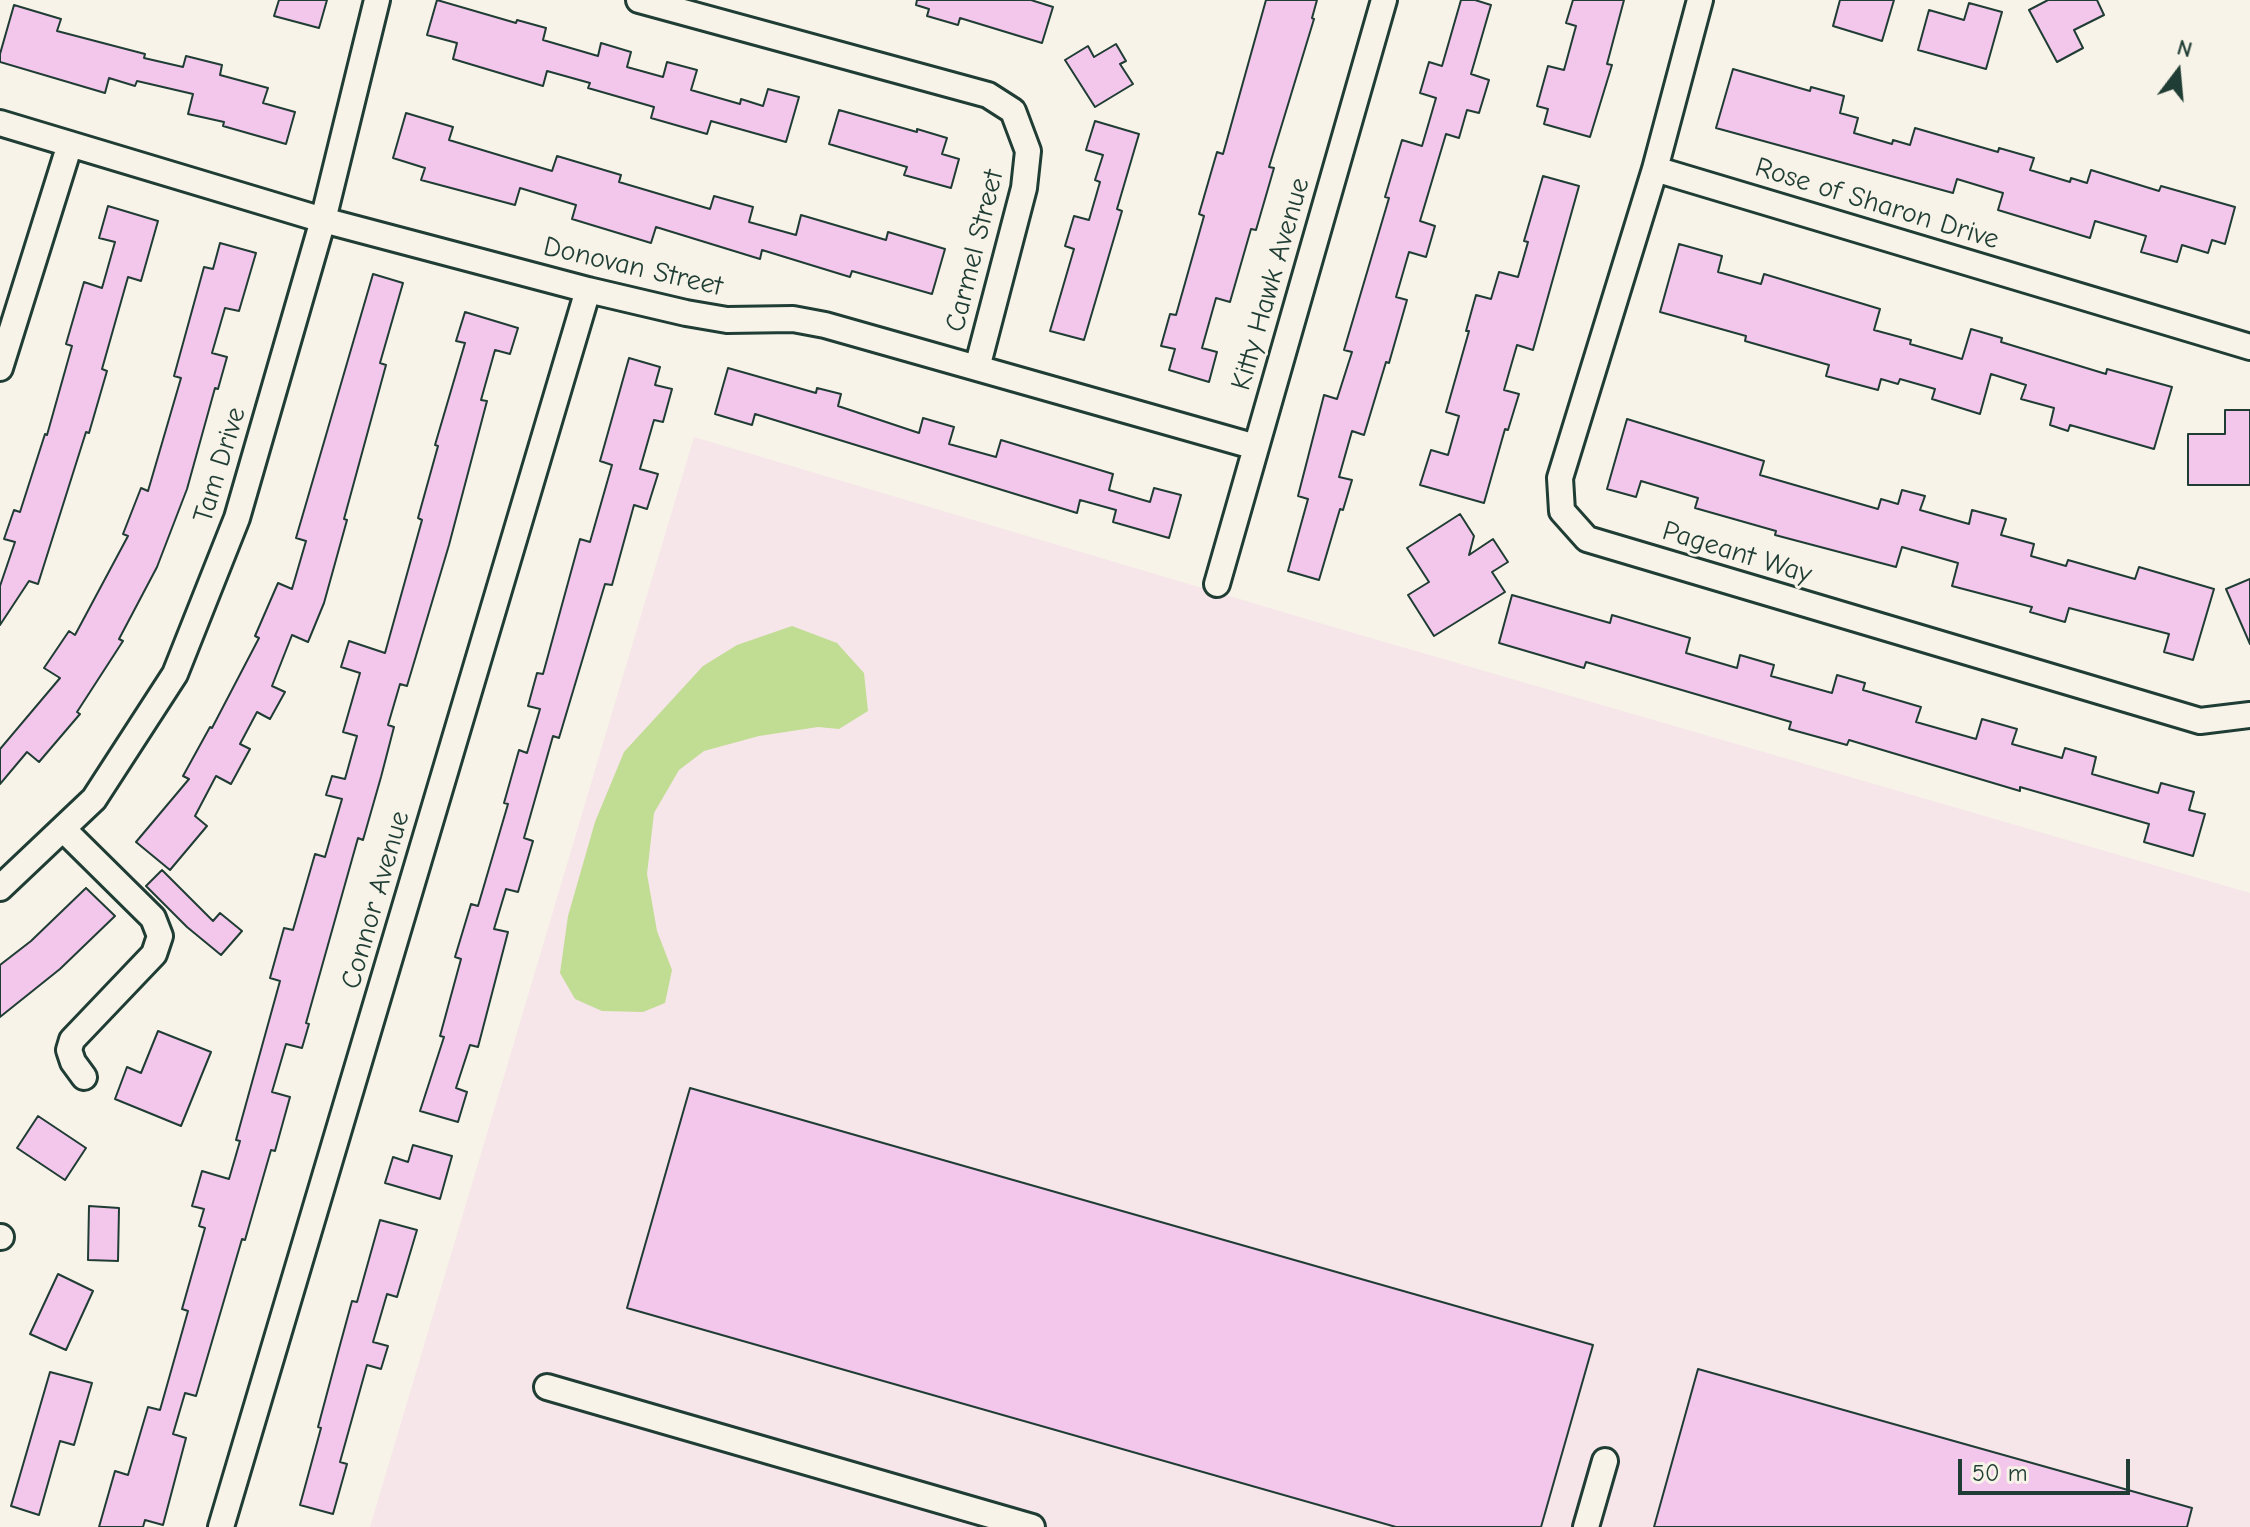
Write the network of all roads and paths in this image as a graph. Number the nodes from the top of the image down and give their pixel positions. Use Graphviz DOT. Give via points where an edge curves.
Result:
graph roads {
  1 [pos="377,0"];
  2 [pos="639,0"];
  3 [pos="1384,0"];
  4 [pos="1700,0"];
  5 [pos="0,123"];
  6 [pos="70,144"];
  7 [pos="1655,169"];
  8 [pos="323,220"];
  9 [pos="588,290"];
  10 [pos="2250,347"];
  11 [pos="0,368"];
  12 [pos="977,368"];
  13 [pos="1256,447"];
  14 [pos="1217,584"];
  15 [pos="2250,715"];
  16 [pos="63,829"];
  17 [pos="0,888"];
  18 [pos="84,1077"];
  19 [pos="547,1387"];
  20 [pos="1605,1461"];
  21 [pos="221,1527"];
  22 [pos="1032,1527"];
  23 [pos="1586,1527"];
  1 -- 8 [label="street, Tam Drive"];
  2 -- 12 [label="street, Carmel Street" via="988,95 1013,111 1028,151 1024,188"];
  3 -- 13 [label="street, Kitty Hawk Avenue"];
  4 -- 7 [label="street"];
  5 -- 6 [label="street, Donovan Street"];
  6 -- 8 [label="street, Donovan Street"];
  6 -- 11 [label="street"];
  7 -- 10 [label="street, Rose of Sharon Drive"];
  7 -- 15 [label="street, Pageant Way" via="1560,478 1562,511 1587,539 2200,721"];
  8 -- 9 [label="street, Donovan Street"];
  8 -- 16 [label="street, Tam Drive" via="237,518 175,674 94,799"];
  9 -- 12 [label="street, Donovan Street" via="727,320 793,319 825,325"];
  9 -- 21 [label="street, Connor Avenue"];
  12 -- 13 [label="street, Donovan Street"];
  13 -- 14 [label="street, Kitty Hawk Avenue"];
  16 -- 17 [label="street, Tam Drive"];
  16 -- 18 [label="street" via="153,918 160,936 154,954 72,1040 69,1050"];
  19 -- 22 [label="street"];
  20 -- 23 [label="street"];
}
